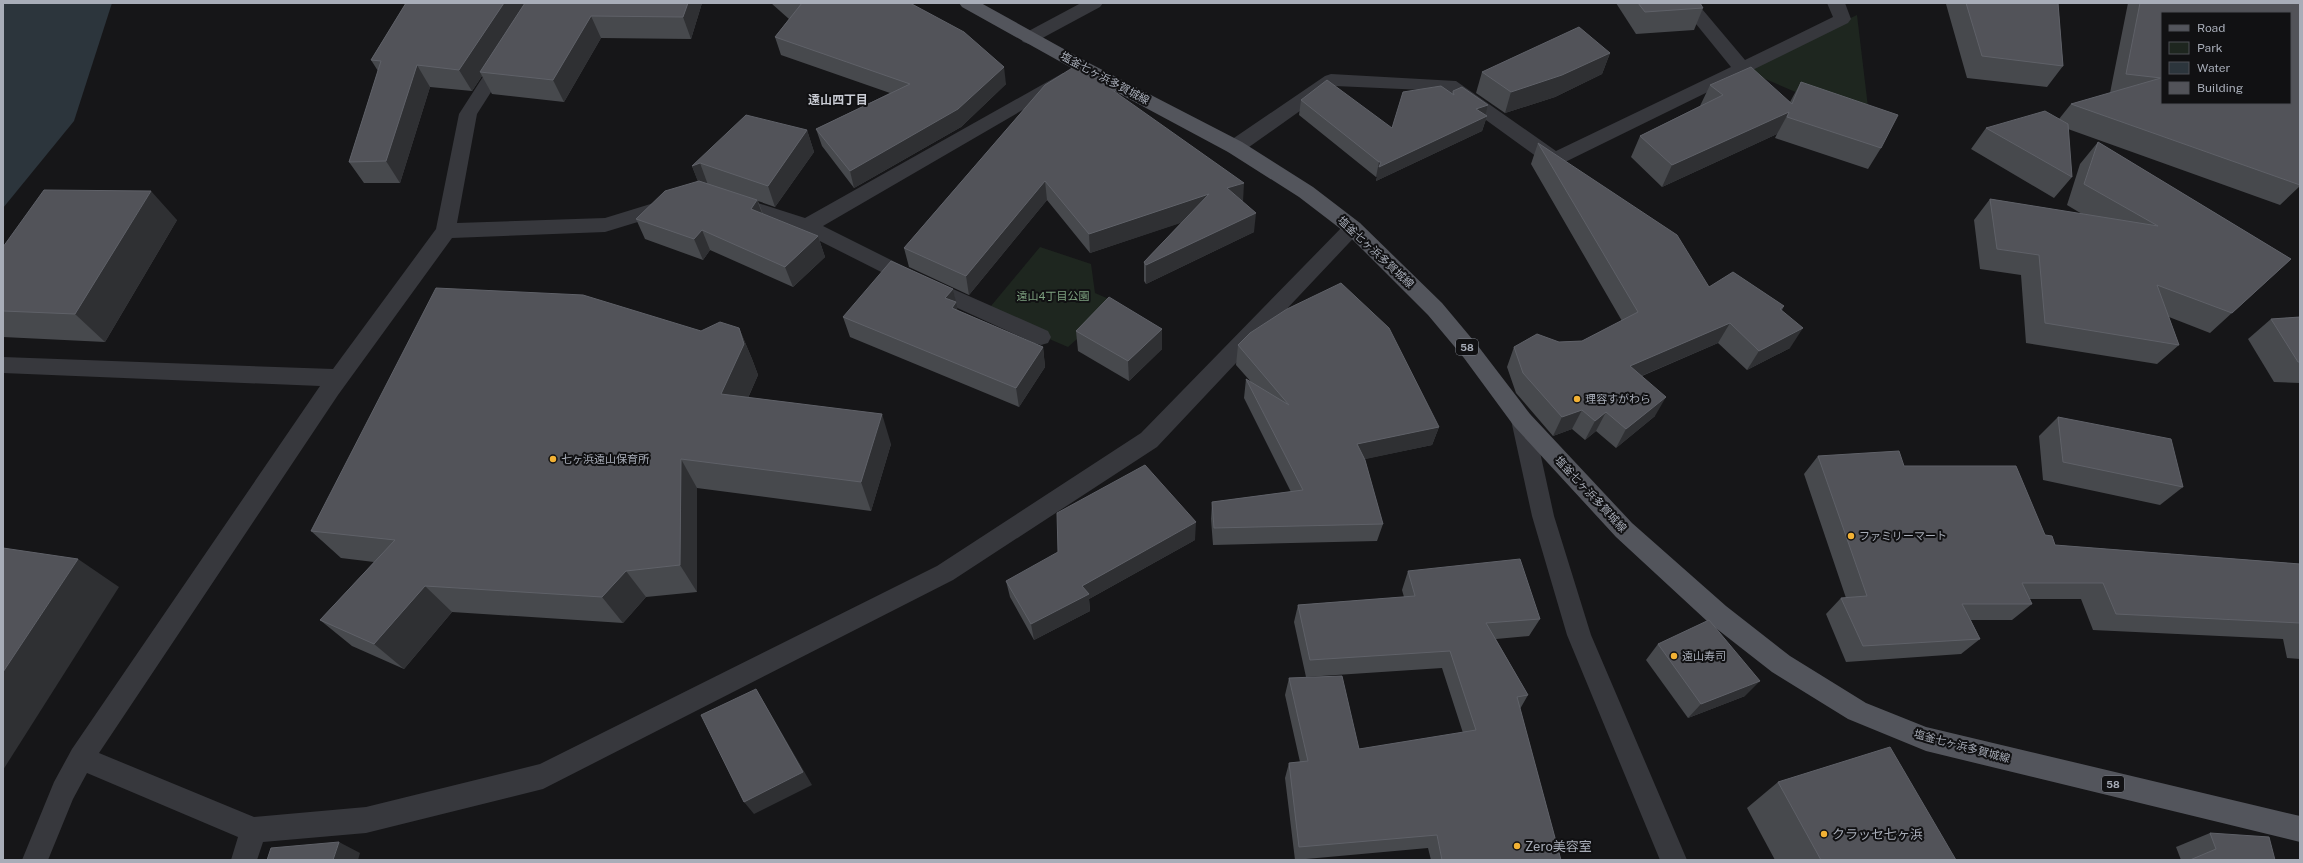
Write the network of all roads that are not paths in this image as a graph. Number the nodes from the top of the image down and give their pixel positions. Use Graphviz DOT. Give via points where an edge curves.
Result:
graph roads {
  1 [pos="968,3"];
  2 [pos="1094,3"];
  3 [pos="1688,3"];
  4 [pos="1836,3"];
  5 [pos="1029,38"];
  6 [pos="513,43"];
  7 [pos="1083,67"];
  8 [pos="1742,69"];
  9 [pos="1235,147"];
  10 [pos="715,196"];
  11 [pos="686,200"];
  12 [pos="807,226"];
  13 [pos="1353,228"];
  14 [pos="446,231"];
  15 [pos="1041,336"];
  16 [pos="3,365"];
  17 [pos="338,378"];
  18 [pos="1522,420"];
  19 [pos="81,758"];
  20 [pos="2300,829"];
  21 [pos="254,830"];
  22 [pos="35,860"];
  23 [pos="244,860"];
  24 [pos="1674,860"];
  1 -- 5 [label="main road, 塩釜七ヶ浜多賀城線 / 58"];
  2 -- 5 [label="street"];
  3 -- 8 [label="street"];
  4 -- 8 [label="street" via="1842,19"];
  5 -- 7 [label="main road, 塩釜七ヶ浜多賀城線 / 58"];
  6 -- 14 [label="street" via="468,114"];
  7 -- 9 [label="main road, 塩釜七ヶ浜多賀城線 / 58"];
  7 -- 12 [label="street"];
  8 -- 9 [label="street" via="1555,160 1450,85 1339,80 1331,80"];
  9 -- 13 [label="main road, 塩釜七ヶ浜多賀城線 / 58" via="1306,192"];
  10 -- 12 [label="street"];
  11 -- 14 [label="street" via="605,225"];
  12 -- 15 [label="street" via="912,279"];
  13 -- 18 [label="main road, 塩釜七ヶ浜多賀城線 / 58" via="1435,309"];
  13 -- 21 [label="street" via="1149,440 945,573 543,776 366,820"];
  14 -- 17 [label="street"];
  16 -- 17 [label="street"];
  17 -- 19 [label="street"];
  18 -- 20 [label="main road, 塩釜七ヶ浜多賀城線 / 58" via="1624,530 1717,614 1781,664 1857,711 1926,739"];
  18 -- 24 [label="street" via="1543,516 1579,635"];
  19 -- 21 [label="street"];
  19 -- 22 [label="street" via="62,791"];
  21 -- 23 [label="street"];
}
